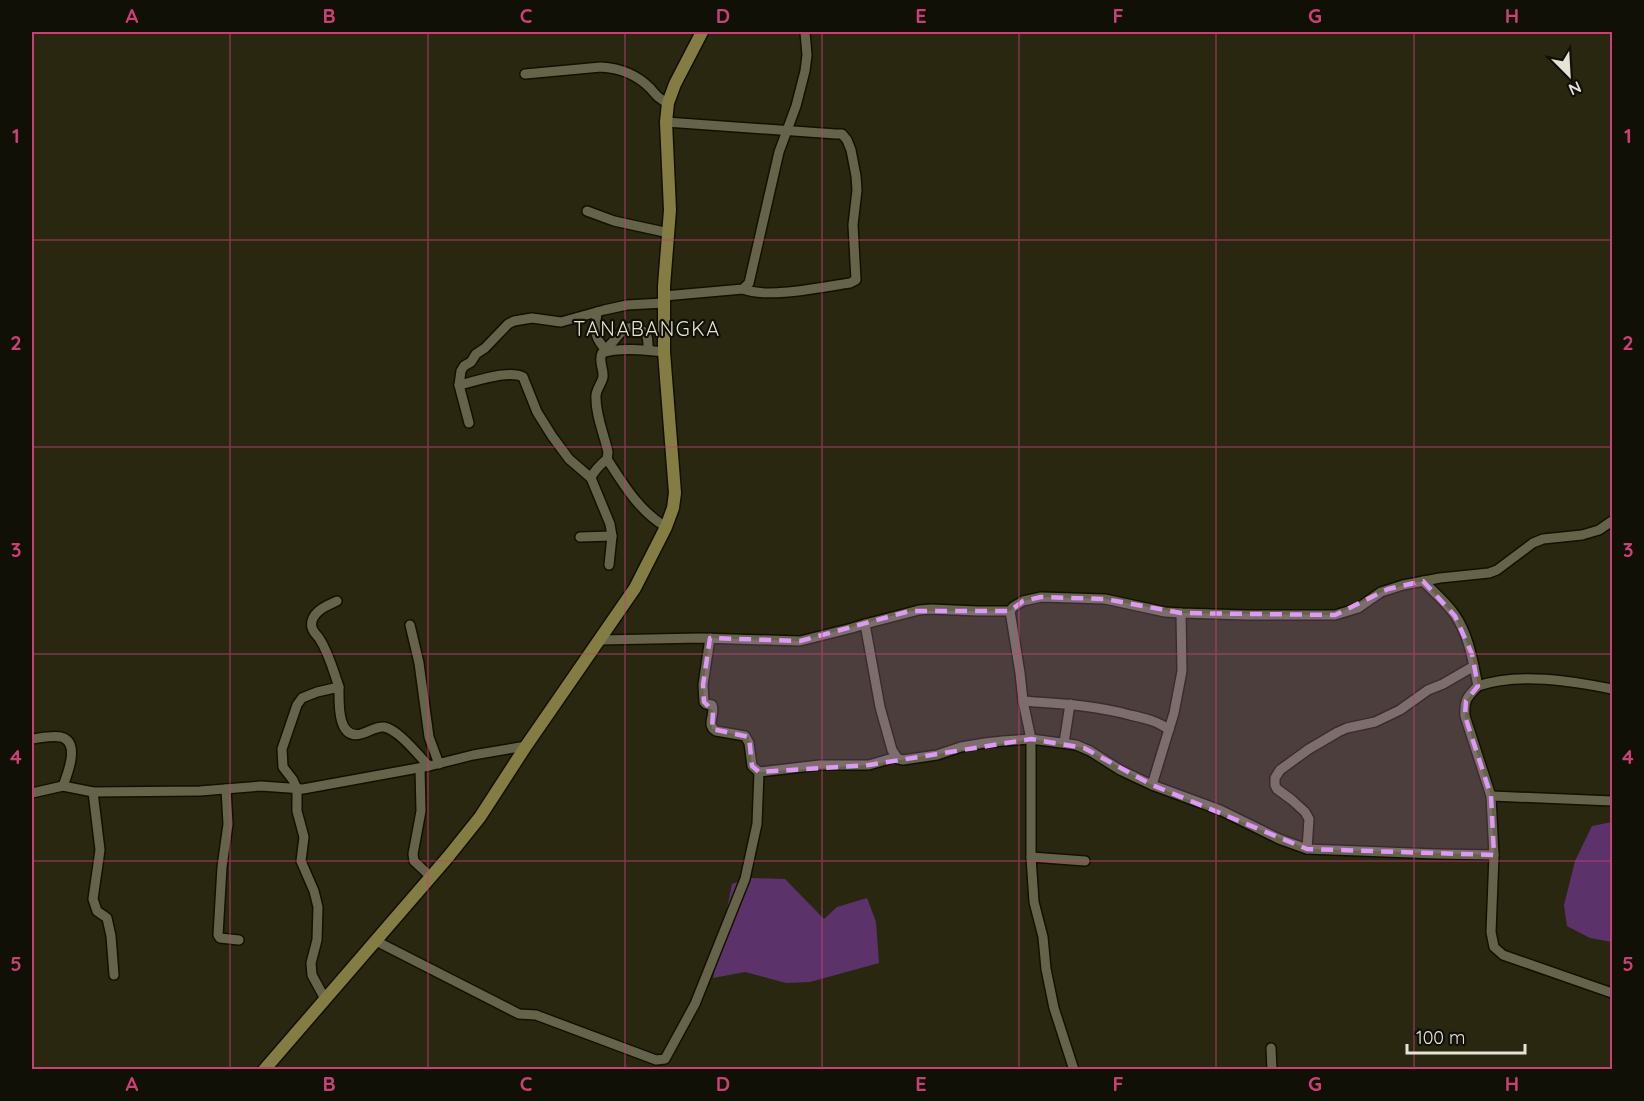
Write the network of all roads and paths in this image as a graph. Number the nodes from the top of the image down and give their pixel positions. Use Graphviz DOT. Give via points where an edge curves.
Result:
graph roads {
  1 [pos="702,32"];
  2 [pos="805,32"];
  3 [pos="525,74"];
  4 [pos="668,103"];
  5 [pos="666,122"];
  6 [pos="787,129"];
  7 [pos="587,211"];
  8 [pos="669,233"];
  9 [pos="743,289"];
  10 [pos="664,299"];
  11 [pos="597,312"];
  12 [pos="606,350"];
  13 [pos="648,350"];
  14 [pos="664,352"];
  15 [pos="459,385"];
  16 [pos="469,423"];
  17 [pos="607,459"];
  18 [pos="591,478"];
  19 [pos="1612,521"];
  20 [pos="666,527"];
  21 [pos="612,536"];
  22 [pos="580,537"];
  23 [pos="609,565"];
  24 [pos="1423,581"];
  25 [pos="337,601"];
  26 [pos="1010,611"];
  27 [pos="1181,613"];
  28 [pos="865,624"];
  29 [pos="410,625"];
  30 [pos="710,638"];
  31 [pos="600,640"];
  32 [pos="1474,666"];
  33 [pos="1478,686"];
  34 [pos="339,687"];
  35 [pos="1612,689"];
  36 [pos="1023,701"];
  37 [pos="1070,704"];
  38 [pos="1169,730"];
  39 [pos="32,739"];
  40 [pos="1031,739"];
  41 [pos="1064,743"];
  42 [pos="526,746"];
  43 [pos="896,757"];
  44 [pos="429,766"];
  45 [pos="759,772"];
  46 [pos="1152,785"];
  47 [pos="63,786"];
  48 [pos="226,789"];
  49 [pos="297,789"];
  50 [pos="93,792"];
  51 [pos="32,793"];
  52 [pos="1491,796"];
  53 [pos="1612,801"];
  54 [pos="1307,849"];
  55 [pos="1494,855"];
  56 [pos="1031,857"];
  57 [pos="1085,861"];
  58 [pos="431,877"];
  59 [pos="239,940"];
  60 [pos="376,941"];
  61 [pos="114,975"];
  62 [pos="1612,993"];
  63 [pos="325,999"];
  64 [pos="1271,1048"];
  65 [pos="264,1070"];
  66 [pos="1074,1070"];
  67 [pos="1272,1070"];
  1 -- 4 [label="main road"];
  2 -- 6 [label="street" via="805,71"];
  3 -- 4 [label="street" via="609,68 633,76"];
  4 -- 5 [label="main road"];
  5 -- 6 [label="street"];
  5 -- 8 [label="main road"];
  6 -- 9 [label="street" via="751,278"];
  6 -- 9 [label="street" via="842,134 847,140 857,182 853,225 857,277 850,283 766,294"];
  7 -- 8 [label="street"];
  8 -- 10 [label="main road"];
  9 -- 10 [label="street"];
  10 -- 11 [label="street"];
  10 -- 14 [label="main road"];
  11 -- 12 [label="street" via="597,339"];
  11 -- 15 [label="street" via="561,322 536,317 514,321 462,368"];
  12 -- 13 [label="street"];
  12 -- 13 [label="street" via="621,331 631,327 646,334"];
  12 -- 17 [label="street" via="600,356 603,376 596,393"];
  13 -- 14 [label="street"];
  14 -- 20 [label="main road" via="675,493"];
  15 -- 16 [label="street"];
  15 -- 18 [label="street" via="519,374 552,436 569,459"];
  17 -- 18 [label="street"];
  17 -- 20 [label="street" via="641,507"];
  18 -- 21 [label="street"];
  19 -- 24 [label="street" via="1582,535 1533,543 1489,573"];
  20 -- 31 [label="main road" via="635,588"];
  21 -- 22 [label="street"];
  21 -- 23 [label="street"];
  24 -- 27 [label="street" via="1388,589 1358,608 1335,615"];
  24 -- 32 [label="street" via="1461,625"];
  25 -- 34 [label="street" via="322,609 311,622"];
  26 -- 27 [label="street" via="1023,601 1041,597 1105,599"];
  26 -- 28 [label="street" via="919,610"];
  26 -- 36 [label="street"];
  27 -- 38 [label="street" via="1182,671"];
  28 -- 30 [label="street" via="800,640"];
  28 -- 43 [label="street" via="880,707"];
  29 -- 44 [label="street" via="421,673"];
  30 -- 31 [label="street"];
  30 -- 45 [label="street" via="703,685 704,702 714,709 710,725 716,731 745,736 750,743 752,766"];
  31 -- 42 [label="main road"];
  32 -- 33 [label="street"];
  32 -- 54 [label="street" via="1400,710 1338,732 1280,770 1275,778 1277,789 1309,819"];
  33 -- 35 [label="street" via="1536,679"];
  33 -- 52 [label="street" via="1466,701 1465,716"];
  34 -- 44 [label="street" via="340,717 345,729 356,735 383,727 393,731"];
  34 -- 49 [label="street" via="309,694 297,705 282,749 283,767"];
  36 -- 37 [label="street"];
  36 -- 40 [label="street"];
  37 -- 38 [label="street" via="1114,711"];
  37 -- 41 [label="street"];
  38 -- 46 [label="street"];
  39 -- 47 [label="street" via="62,737 70,744 72,759"];
  40 -- 41 [label="street"];
  40 -- 43 [label="street" via="961,747 903,760"];
  40 -- 56 [label="street"];
  41 -- 46 [label="street" via="1084,748"];
  42 -- 44 [label="street"];
  42 -- 58 [label="main road" via="480,817"];
  43 -- 45 [label="street" via="869,765 820,765"];
  44 -- 49 [label="street"];
  44 -- 58 [label="street" via="413,854 414,861"];
  45 -- 60 [label="street" via="757,824 745,879 695,1004 665,1059 656,1060 536,1016 519,1014"];
  46 -- 54 [label="street"];
  47 -- 50 [label="street"];
  47 -- 51 [label="street"];
  48 -- 49 [label="street"];
  48 -- 50 [label="street"];
  48 -- 59 [label="street" via="228,824 218,935"];
  49 -- 63 [label="street" via="297,811 304,837 301,861 314,891 318,914 311,969"];
  50 -- 61 [label="street" via="100,850 93,899 97,911 107,918"];
  52 -- 53 [label="street"];
  52 -- 55 [label="street"];
  54 -- 55 [label="street"];
  55 -- 62 [label="street" via="1494,947 1503,955"];
  56 -- 57 [label="street"];
  56 -- 66 [label="street" via="1046,969"];
  58 -- 60 [label="main road"];
  60 -- 63 [label="main road"];
  63 -- 65 [label="main road"];
  64 -- 67 [label="street"];
}
